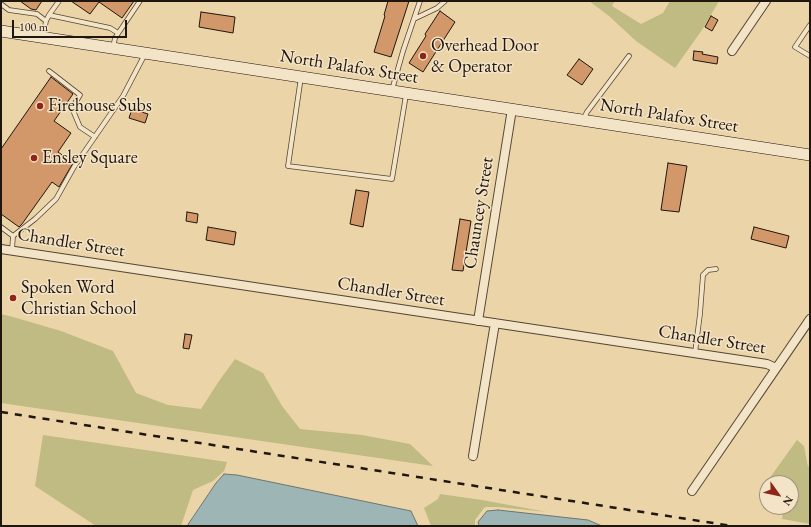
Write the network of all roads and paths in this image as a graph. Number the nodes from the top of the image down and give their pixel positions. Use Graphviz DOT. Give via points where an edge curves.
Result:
graph roads {
  1 [pos="59,1"];
  2 [pos="140,1"];
  3 [pos="420,1"];
  4 [pos="445,1"];
  5 [pos="766,1"];
  6 [pos="1,4"];
  7 [pos="49,15"];
  8 [pos="414,19"];
  9 [pos="46,21"];
  10 [pos="810,25"];
  11 [pos="1,31"];
  12 [pos="118,33"];
  13 [pos="43,37"];
  14 [pos="113,48"];
  15 [pos="732,51"];
  16 [pos="145,53"];
  17 [pos="629,56"];
  18 [pos="810,56"];
  19 [pos="49,71"];
  20 [pos="302,77"];
  21 [pos="392,91"];
  22 [pos="406,93"];
  23 [pos="512,109"];
  24 [pos="583,120"];
  25 [pos="95,137"];
  26 [pos="810,155"];
  27 [pos="1,227"];
  28 [pos="13,236"];
  29 [pos="1,249"];
  30 [pos="12,250"];
  31 [pos="716,269"];
  32 [pos="810,319"];
  33 [pos="478,321"];
  34 [pos="495,323"];
  35 [pos="694,353"];
  36 [pos="776,368"];
  37 [pos="473,456"];
  38 [pos="692,491"];
  1 -- 7 [label="lane"];
  2 -- 12 [label="lane"];
  3 -- 8 [label="lane"];
  4 -- 8 [label="lane" via="437,8"];
  5 -- 15 [label="street"];
  6 -- 9 [label="lane" via="9,10 37,14"];
  7 -- 9 [label="lane"];
  7 -- 12 [label="lane" via="110,28"];
  8 -- 21 [label="lane"];
  9 -- 13 [label="lane"];
  10 -- 18 [label="lane" via="795,47"];
  11 -- 13 [label="main road, North Palafox Street"];
  12 -- 14 [label="lane"];
  13 -- 14 [label="main road, North Palafox Street"];
  14 -- 16 [label="main road, North Palafox Street"];
  16 -- 20 [label="main road, North Palafox Street"];
  16 -- 25 [label="lane" via="124,96"];
  17 -- 24 [label="lane"];
  19 -- 25 [label="lane" via="80,95 72,108 80,127"];
  20 -- 21 [label="main road, North Palafox Street"];
  20 -- 22 [label="lane" via="288,166 392,179"];
  21 -- 22 [label="main road, North Palafox Street"];
  22 -- 23 [label="main road, North Palafox Street"];
  23 -- 24 [label="main road, North Palafox Street"];
  23 -- 33 [label="street, Chauncey Street"];
  24 -- 26 [label="main road, North Palafox Street"];
  25 -- 28 [label="lane" via="56,199"];
  27 -- 28 [label="lane"];
  28 -- 30 [label="lane"];
  29 -- 30 [label="street, Chandler Street"];
  30 -- 33 [label="street, Chandler Street"];
  31 -- 35 [label="lane" via="708,270 703,275"];
  32 -- 36 [label="street"];
  33 -- 34 [label="street, Chandler Street"];
  34 -- 35 [label="street, Chandler Street"];
  34 -- 37 [label="street"];
  35 -- 36 [label="street, Chandler Street" via="767,364"];
  36 -- 38 [label="street"];
}
